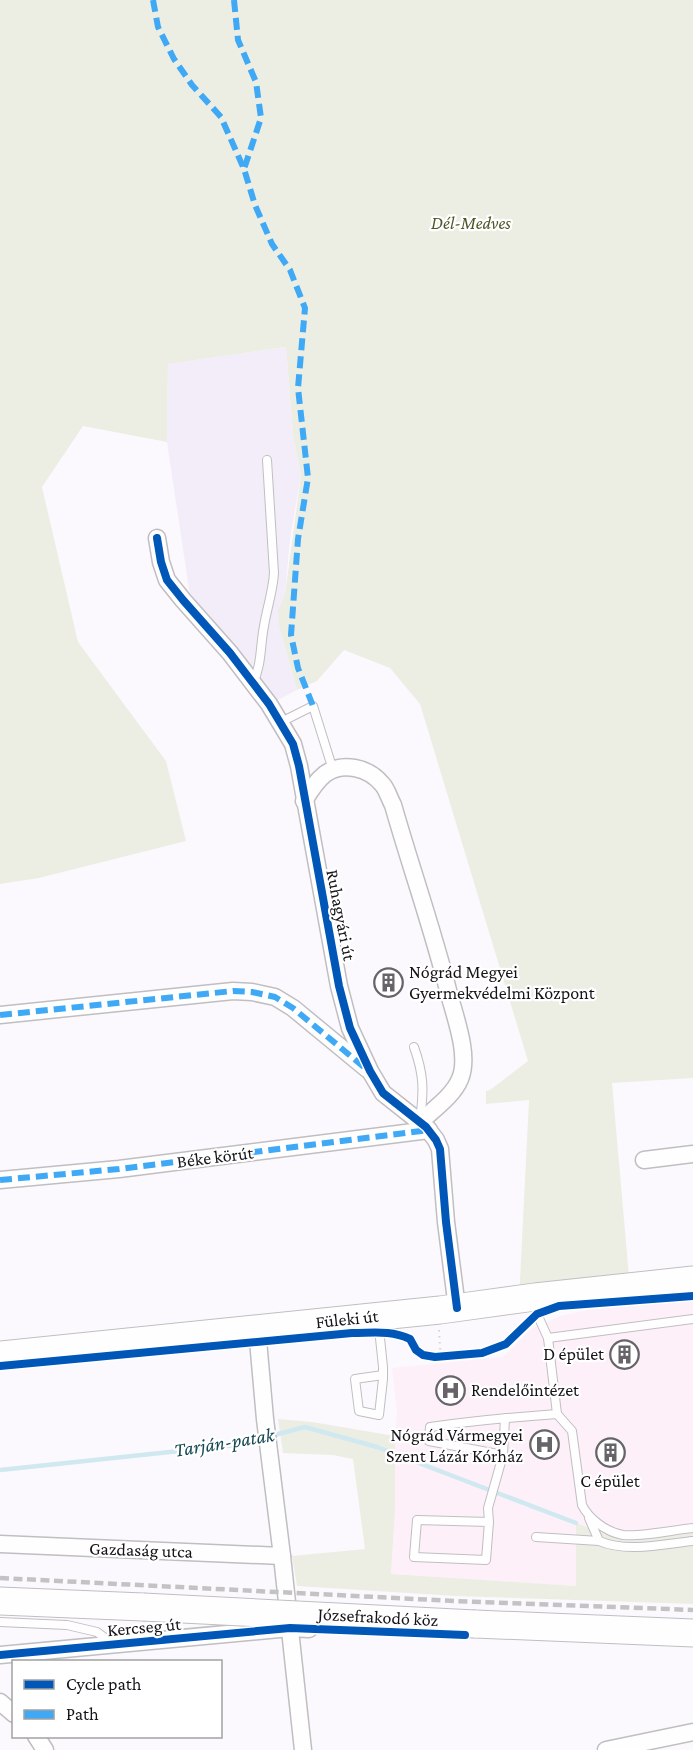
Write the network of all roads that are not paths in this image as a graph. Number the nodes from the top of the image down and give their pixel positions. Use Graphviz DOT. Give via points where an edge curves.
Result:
graph roads {
  1 [pos="267,460"];
  2 [pos="157,538"];
  3 [pos="253,683"];
  4 [pos="281,722"];
  5 [pos="333,770"];
  6 [pos="304,801"];
  7 [pos="0,1015"];
  8 [pos="414,1047"];
  9 [pos="370,1071"];
  10 [pos="424,1126"];
  11 [pos="693,1154"];
  12 [pos="644,1160"];
  13 [pos="0,1180"];
  14 [pos="693,1280"];
  15 [pos="535,1298"];
  16 [pos="457,1308"];
  17 [pos="378,1316"];
  18 [pos="693,1319"];
  19 [pos="256,1329"];
  20 [pos="548,1338"];
  21 [pos="0,1355"];
  22 [pos="383,1375"];
  23 [pos="557,1414"];
  24 [pos="505,1418"];
  25 [pos="503,1455"];
  26 [pos="587,1515"];
  27 [pos="489,1522"];
  28 [pos="693,1528"];
  29 [pos="536,1537"];
  30 [pos="599,1541"];
  31 [pos="693,1542"];
  32 [pos="0,1544"];
  33 [pos="282,1556"];
  34 [pos="0,1600"];
  35 [pos="0,1622"];
  36 [pos="290,1628"];
  37 [pos="470,1630"];
  38 [pos="693,1633"];
  39 [pos="114,1644"];
  40 [pos="0,1655"];
  41 [pos="0,1702"];
  42 [pos="12,1712"];
  43 [pos="693,1732"];
  44 [pos="303,1750"];
  45 [pos="606,1750"];
  1 -- 3 [label="lane" via="274,573 259,669"];
  2 -- 3 [label="street, Ruhagyári út" via="167,580"];
  3 -- 4 [label="street, Ruhagyári út"];
  4 -- 5 [label="lane" via="313,706"];
  4 -- 6 [label="street, Ruhagyári út" via="293,744"];
  5 -- 6 [label="street" via="317,782"];
  5 -- 10 [label="street" via="361,769 383,784 438,951 458,1028 464,1067 460,1079"];
  6 -- 9 [label="street, Ruhagyári út" via="343,1006"];
  7 -- 9 [label="street" via="252,992 275,997 293,1008"];
  8 -- 10 [label="lane" via="423,1080"];
  9 -- 10 [label="street, Ruhagyári út" via="383,1093"];
  10 -- 13 [label="street, Béke körút" via="119,1169"];
  10 -- 16 [label="street, Ruhagyári út" via="440,1149"];
  11 -- 12 [label="street"];
  14 -- 15 [label="main road, Füleki út"];
  15 -- 16 [label="main road, Füleki út"];
  15 -- 20 [label="lane" via="537,1314"];
  16 -- 17 [label="main road, Füleki út"];
  17 -- 19 [label="main road, Füleki út"];
  17 -- 22 [label="lane"];
  18 -- 20 [label="lane"];
  19 -- 21 [label="main road, Füleki út"];
  19 -- 33 [label="street"];
  20 -- 23 [label="lane"];
  22 -- 22 [label="lane" via="379,1415 359,1412 356,1379"];
  23 -- 24 [label="lane"];
  23 -- 26 [label="lane" via="572,1431 582,1505"];
  24 -- 25 [label="lane"];
  24 -- 25 [label="lane" via="430,1427 429,1441"];
  25 -- 27 [label="lane" via="488,1508"];
  26 -- 28 [label="lane" via="622,1535"];
  26 -- 30 [label="lane"];
  27 -- 27 [label="lane" via="417,1520 414,1557 486,1560"];
  29 -- 30 [label="lane"];
  30 -- 31 [label="lane" via="633,1546"];
  32 -- 33 [label="street, Gazdaság utca"];
  33 -- 36 [label="street"];
  34 -- 37 [label="main road, bridge"];
  35 -- 39 [label="lane" via="67,1625 98,1632"];
  36 -- 37 [label="street, Józsefrakodó köz"];
  36 -- 39 [label="street, Kercseg út"];
  36 -- 44 [label="street"];
  37 -- 38 [label="main road"];
  39 -- 40 [label="street, Kercseg út"];
  41 -- 42 [label="street"];
  43 -- 45 [label="street"];
}
